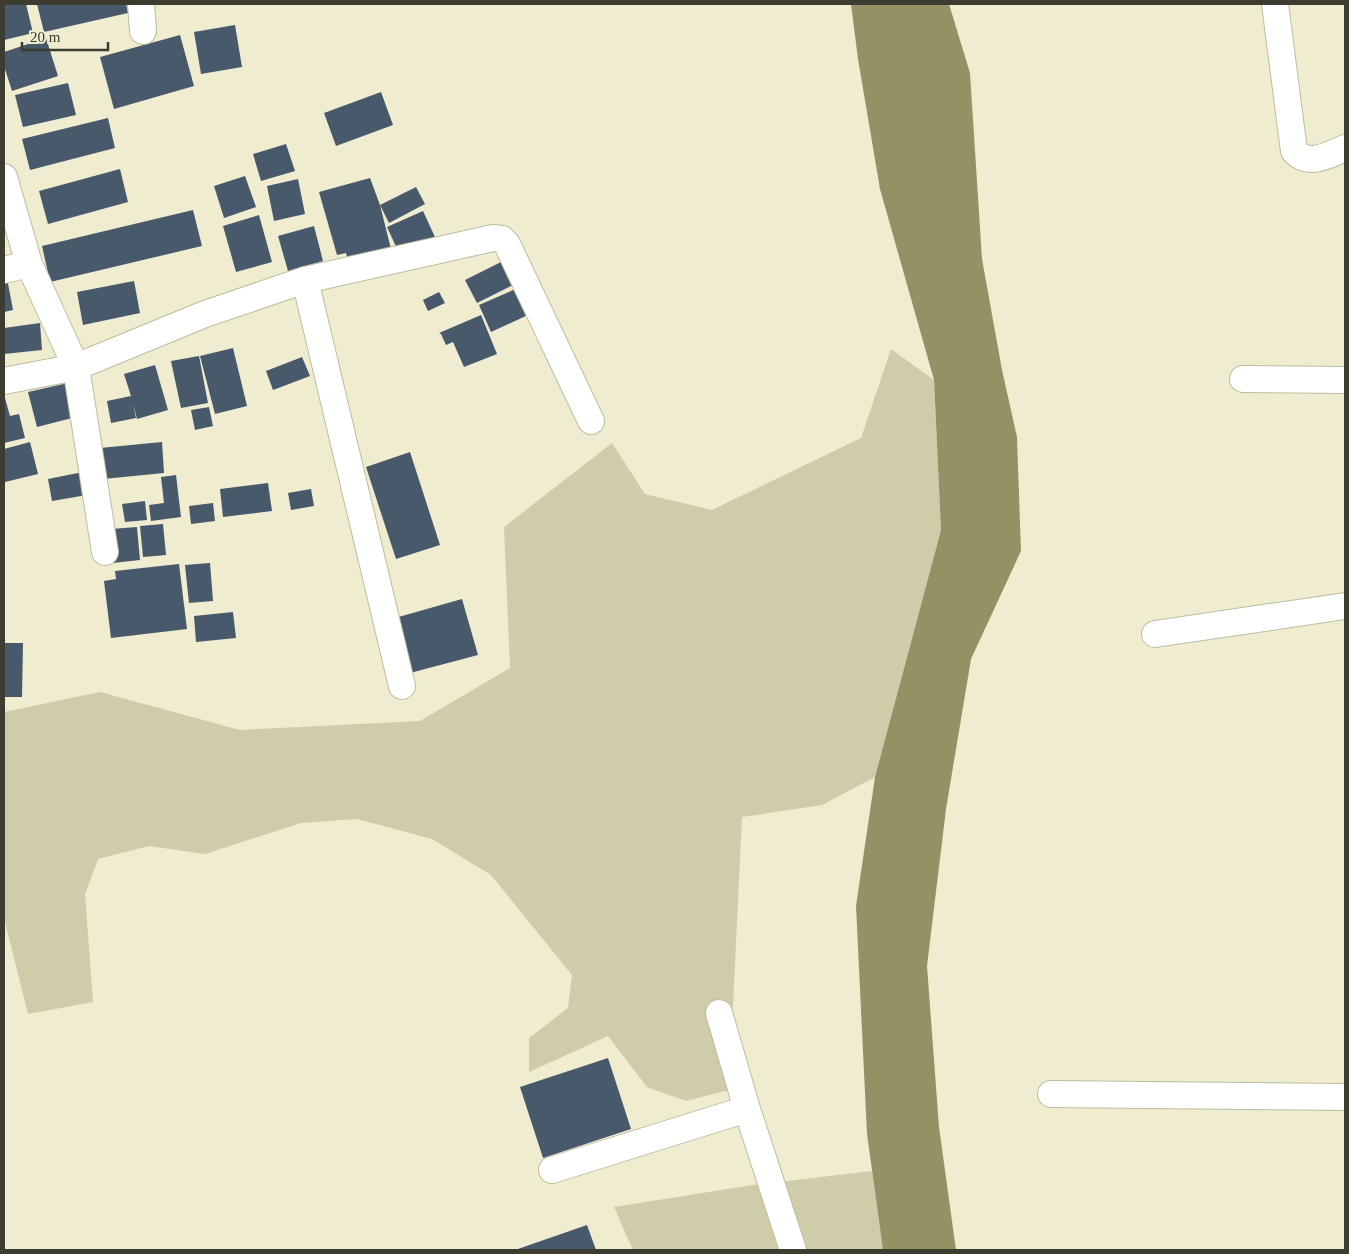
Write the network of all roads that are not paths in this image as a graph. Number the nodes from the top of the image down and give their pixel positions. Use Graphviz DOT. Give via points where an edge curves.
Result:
graph roads {
  1 [pos="141,4"];
  2 [pos="1275,4"];
  3 [pos="142,31"];
  4 [pos="1345,148"];
  5 [pos="4,177"];
  6 [pos="29,264"];
  7 [pos="4,270"];
  8 [pos="305,280"];
  9 [pos="76,366"];
  10 [pos="1243,379"];
  11 [pos="1345,380"];
  12 [pos="4,381"];
  13 [pos="591,421"];
  14 [pos="105,552"];
  15 [pos="1345,606"];
  16 [pos="1155,634"];
  17 [pos="402,686"];
  18 [pos="719,1013"];
  19 [pos="1051,1094"];
  20 [pos="1345,1097"];
  21 [pos="747,1109"];
  22 [pos="552,1170"];
  23 [pos="793,1250"];
  1 -- 3 [label="street"];
  2 -- 4 [label="street" via="1294,151 1300,157 1311,159"];
  5 -- 6 [label="street"];
  6 -- 7 [label="street"];
  6 -- 9 [label="street"];
  8 -- 9 [label="street" via="206,314"];
  8 -- 13 [label="street" via="493,238 502,239 508,244"];
  8 -- 17 [label="street"];
  9 -- 12 [label="street"];
  9 -- 14 [label="street"];
  10 -- 11 [label="street"];
  15 -- 16 [label="street"];
  18 -- 21 [label="street"];
  19 -- 20 [label="street"];
  21 -- 22 [label="street"];
  21 -- 23 [label="street"];
}
